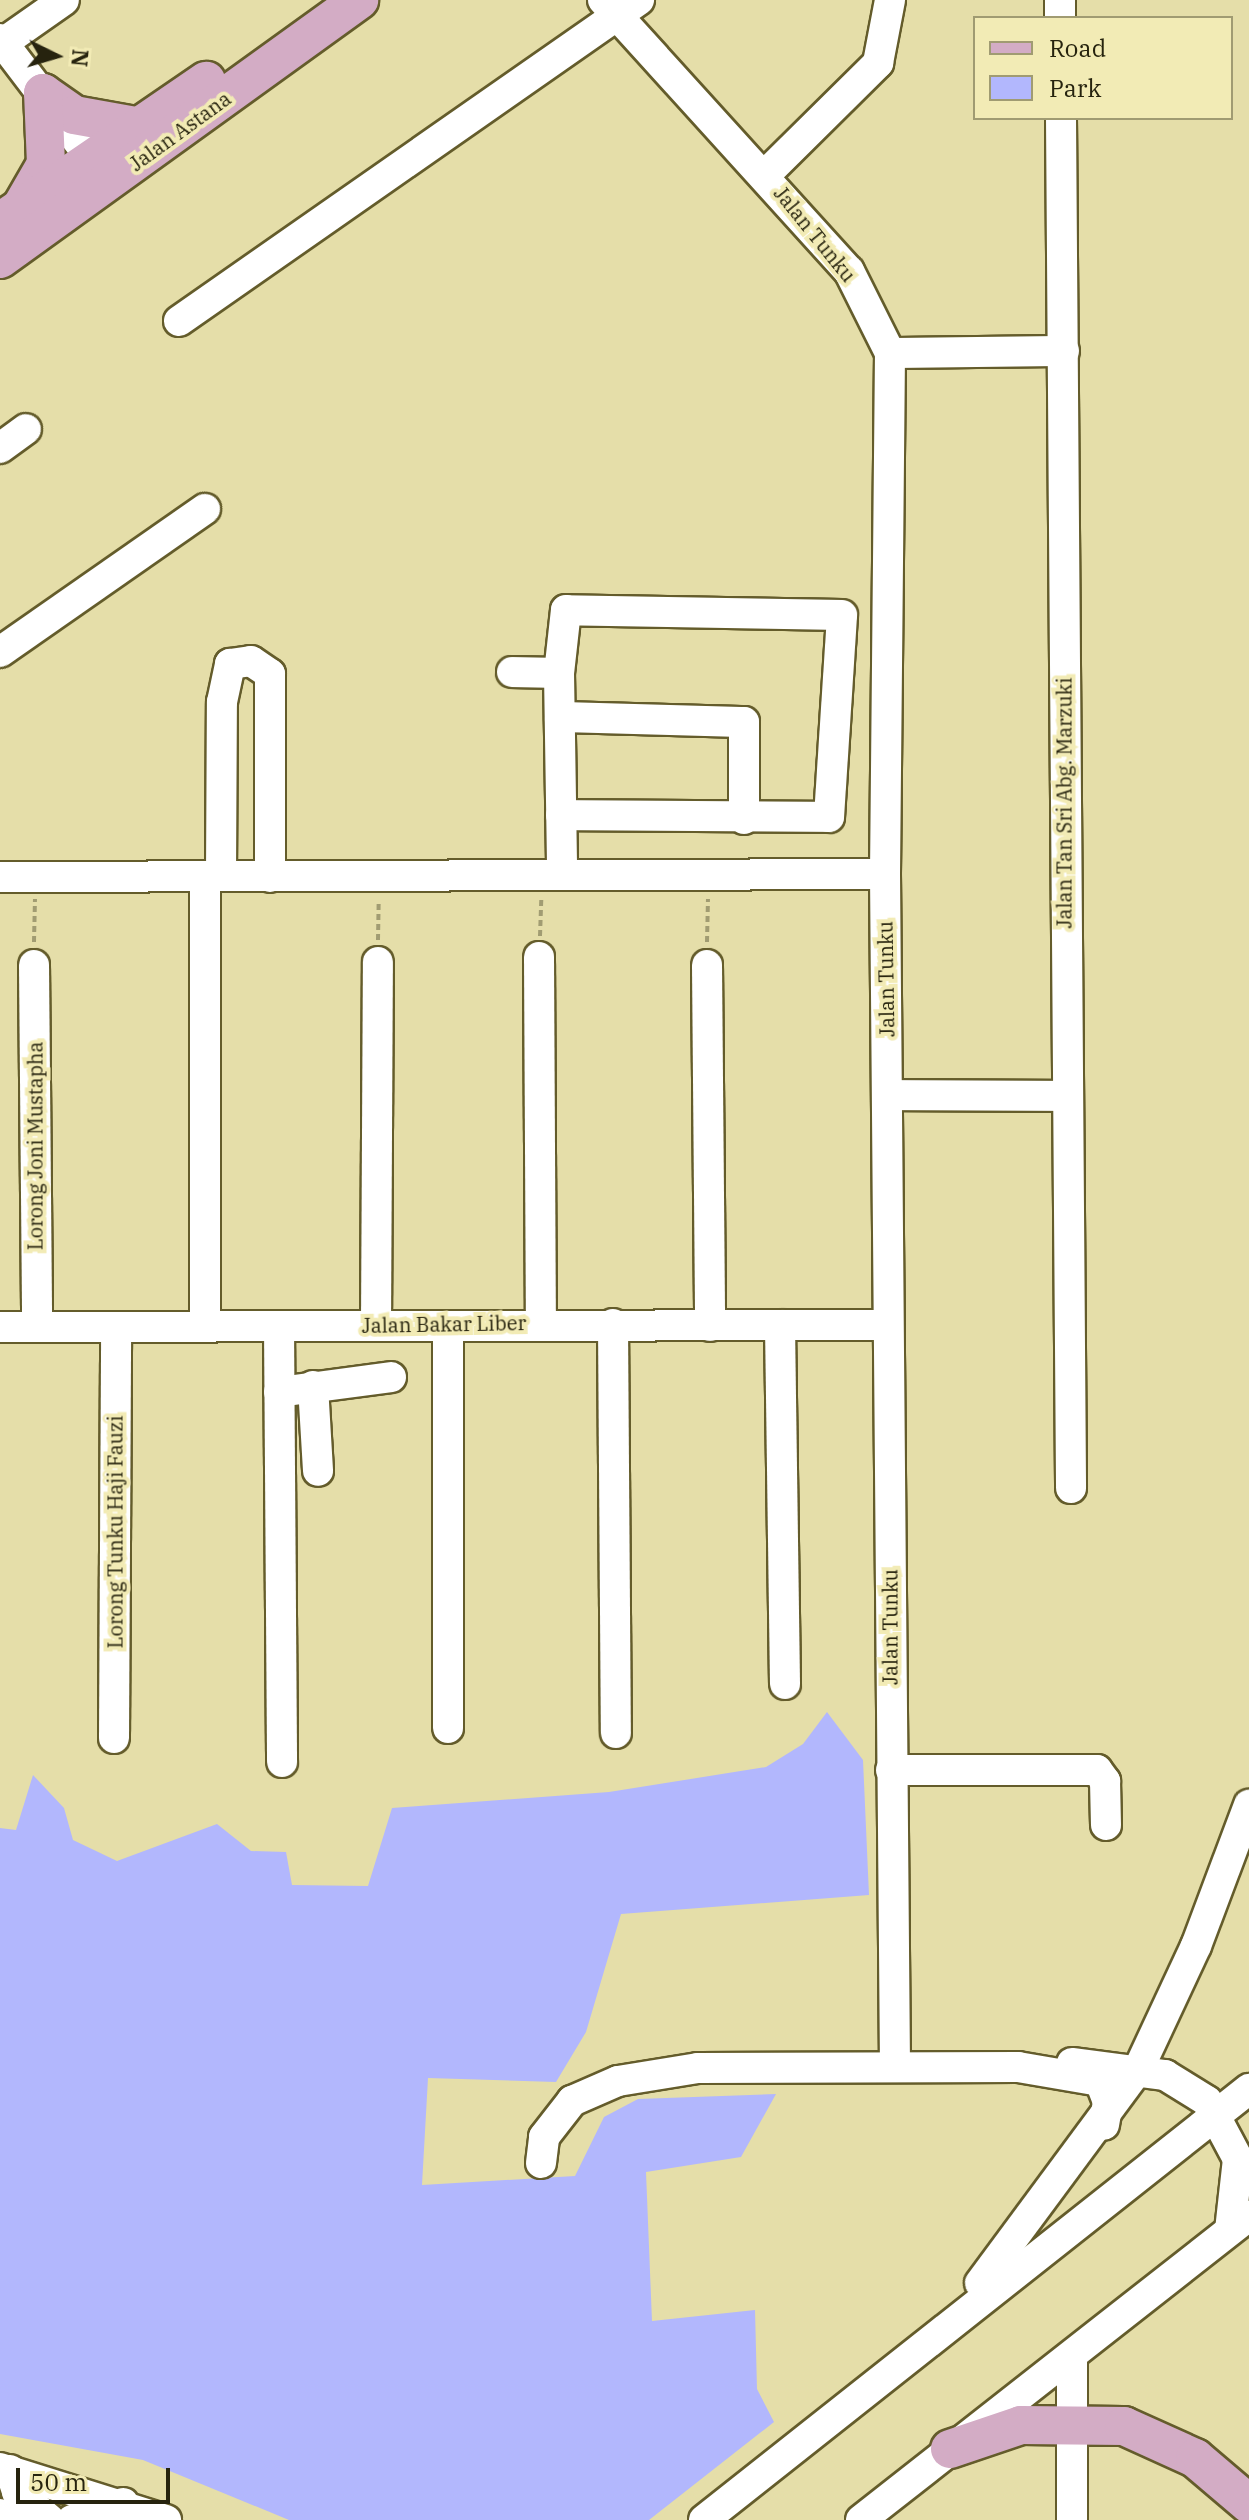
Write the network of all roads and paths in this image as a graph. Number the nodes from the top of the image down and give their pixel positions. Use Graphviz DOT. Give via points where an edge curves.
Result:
graph roads {
  1 [pos="64,0"];
  2 [pos="319,0"];
  3 [pos="359,0"];
  4 [pos="890,0"];
  5 [pos="620,5"];
  6 [pos="1,42"];
  7 [pos="43,93"];
  8 [pos="1061,120"];
  9 [pos="141,127"];
  10 [pos="100,170"];
  11 [pos="766,174"];
  12 [pos="11,214"];
  13 [pos="0,259"];
  14 [pos="179,321"];
  15 [pos="1064,351"];
  16 [pos="890,353"];
  17 [pos="26,429"];
  18 [pos="0,448"];
  19 [pos="205,509"];
  20 [pos="842,615"];
  21 [pos="887,615"];
  22 [pos="0,652"];
  23 [pos="512,672"];
  24 [pos="559,673"];
  25 [pos="560,717"];
  26 [pos="561,815"];
  27 [pos="744,819"];
  28 [pos="552,870"];
  29 [pos="708,873"];
  30 [pos="885,874"];
  31 [pos="379,875"];
  32 [pos="213,876"];
  33 [pos="0,877"];
  34 [pos="36,877"];
  35 [pos="270,877"];
  36 [pos="539,957"];
  37 [pos="378,962"];
  38 [pos="34,965"];
  39 [pos="707,965"];
  40 [pos="887,1095"];
  41 [pos="1066,1096"];
  42 [pos="541,1321"];
  43 [pos="205,1323"];
  44 [pos="613,1324"];
  45 [pos="780,1325"];
  46 [pos="888,1325"];
  47 [pos="279,1326"];
  48 [pos="376,1326"];
  49 [pos="448,1326"];
  50 [pos="710,1326"];
  51 [pos="0,1327"];
  52 [pos="37,1327"];
  53 [pos="116,1327"];
  54 [pos="391,1377"];
  55 [pos="313,1386"];
  56 [pos="279,1392"];
  57 [pos="318,1471"];
  58 [pos="1071,1488"];
  59 [pos="785,1684"];
  60 [pos="448,1728"];
  61 [pos="616,1733"];
  62 [pos="114,1738"];
  63 [pos="282,1762"];
  64 [pos="891,1770"];
  65 [pos="1249,1805"];
  66 [pos="1106,1825"];
  67 [pos="1159,2023"];
  68 [pos="895,2063"];
  69 [pos="1104,2064"];
  70 [pos="1018,2067"];
  71 [pos="1139,2068"];
  72 [pos="1249,2089"];
  73 [pos="1218,2115"];
  74 [pos="1104,2125"];
  75 [pos="541,2163"];
  76 [pos="1240,2223"];
  77 [pos="955,2317"];
  78 [pos="1072,2357"];
  79 [pos="1074,2421"];
  80 [pos="950,2449"];
  81 [pos="5,2469"];
  82 [pos="125,2503"];
  83 [pos="1249,2504"];
  84 [pos="0,2514"];
  85 [pos="27,2520"];
  86 [pos="50,2520"];
  87 [pos="72,2520"];
  88 [pos="166,2520"];
  89 [pos="704,2520"];
  90 [pos="861,2520"];
  91 [pos="1072,2520"];
  1 -- 6 [label="street"];
  2 -- 9 [label="main road, Jalan Astana"];
  3 -- 10 [label="main road, Jalan Astana"];
  4 -- 11 [label="street" via="878,63"];
  5 -- 11 [label="street, Jalan Tunku"];
  5 -- 14 [label="street"];
  6 -- 7 [label="street"];
  7 -- 9 [label="main road" via="74,115"];
  7 -- 10 [label="street"];
  7 -- 12 [label="main road" via="46,164"];
  8 -- 15 [label="street, Jalan Tan Sri Abg. Marzuki"];
  9 -- 10 [label="main road, Jalan Astana"];
  10 -- 12 [label="main road, Jalan Astana"];
  10 -- 13 [label="main road, Jalan Astana"];
  11 -- 16 [label="street, Jalan Tunku" via="849,271"];
  15 -- 16 [label="street"];
  15 -- 41 [label="street, Jalan Tan Sri Abg. Marzuki"];
  16 -- 21 [label="street, Jalan Tunku"];
  17 -- 18 [label="street"];
  19 -- 22 [label="street"];
  20 -- 21 [label="street"];
  20 -- 24 [label="street" via="577,607 560,620"];
  20 -- 27 [label="street" via="829,817"];
  21 -- 30 [label="street, Jalan Tunku"];
  23 -- 24 [label="street"];
  24 -- 25 [label="street"];
  25 -- 26 [label="street"];
  25 -- 27 [label="street" via="744,722"];
  26 -- 27 [label="street"];
  26 -- 28 [label="street"];
  28 -- 29 [label="street"];
  28 -- 31 [label="street"];
  28 -- 36 [label="path"];
  29 -- 30 [label="street"];
  29 -- 39 [label="path"];
  30 -- 40 [label="street, Jalan Tunku"];
  31 -- 35 [label="street"];
  31 -- 37 [label="path"];
  32 -- 34 [label="street"];
  32 -- 35 [label="street"];
  32 -- 35 [label="street" via="222,702 230,664 251,661 270,674"];
  32 -- 43 [label="street"];
  33 -- 34 [label="street"];
  34 -- 38 [label="path"];
  36 -- 42 [label="street"];
  37 -- 48 [label="street"];
  38 -- 52 [label="street, Lorong Joni Mustapha"];
  39 -- 50 [label="street"];
  40 -- 41 [label="street"];
  40 -- 46 [label="street, Jalan Tunku"];
  41 -- 58 [label="street, Jalan Tan Sri Abg. Marzuki"];
  42 -- 44 [label="street, Jalan Bakar Liber"];
  42 -- 49 [label="street, Jalan Bakar Liber"];
  43 -- 47 [label="street, Jalan Bakar Liber"];
  43 -- 53 [label="street, Jalan Bakar Liber"];
  44 -- 50 [label="street, Jalan Bakar Liber"];
  44 -- 61 [label="street"];
  45 -- 46 [label="street, Jalan Bakar Liber"];
  45 -- 50 [label="street, Jalan Bakar Liber"];
  45 -- 59 [label="street"];
  46 -- 64 [label="street, Jalan Tunku"];
  47 -- 48 [label="street, Jalan Bakar Liber"];
  47 -- 56 [label="street"];
  48 -- 49 [label="street, Jalan Bakar Liber"];
  49 -- 60 [label="street"];
  51 -- 52 [label="street, Jalan Bakar Liber"];
  52 -- 53 [label="street, Jalan Bakar Liber"];
  53 -- 62 [label="street, Lorong Tunku Haji Fauzi"];
  54 -- 55 [label="street"];
  55 -- 56 [label="street"];
  55 -- 57 [label="street"];
  56 -- 63 [label="street"];
  64 -- 66 [label="street" via="1097,1770 1105,1781"];
  64 -- 68 [label="street, Jalan Tunku"];
  65 -- 67 [label="street"];
  67 -- 69 [label="street"];
  67 -- 71 [label="street"];
  68 -- 70 [label="street"];
  68 -- 75 [label="street" via="698,2068 618,2081 555,2116"];
  69 -- 70 [label="street"];
  69 -- 71 [label="street"];
  70 -- 74 [label="street" via="1100,2081 1108,2102"];
  71 -- 73 [label="street" via="1189,2085"];
  71 -- 74 [label="street"];
  72 -- 73 [label="street"];
  73 -- 76 [label="street" via="1238,2159"];
  73 -- 77 [label="street"];
  74 -- 77 [label="street"];
  76 -- 78 [label="street"];
  77 -- 89 [label="street"];
  78 -- 79 [label="street"];
  78 -- 80 [label="street"];
  79 -- 80 [label="main road" via="1021,2425"];
  79 -- 83 [label="main road" via="1124,2426 1161,2440"];
  79 -- 91 [label="street"];
  80 -- 90 [label="street"];
  81 -- 82 [label="street"];
  81 -- 86 [label="street" via="17,2492"];
  82 -- 87 [label="street"];
  82 -- 88 [label="street"];
  84 -- 85 [label="street"];
}
